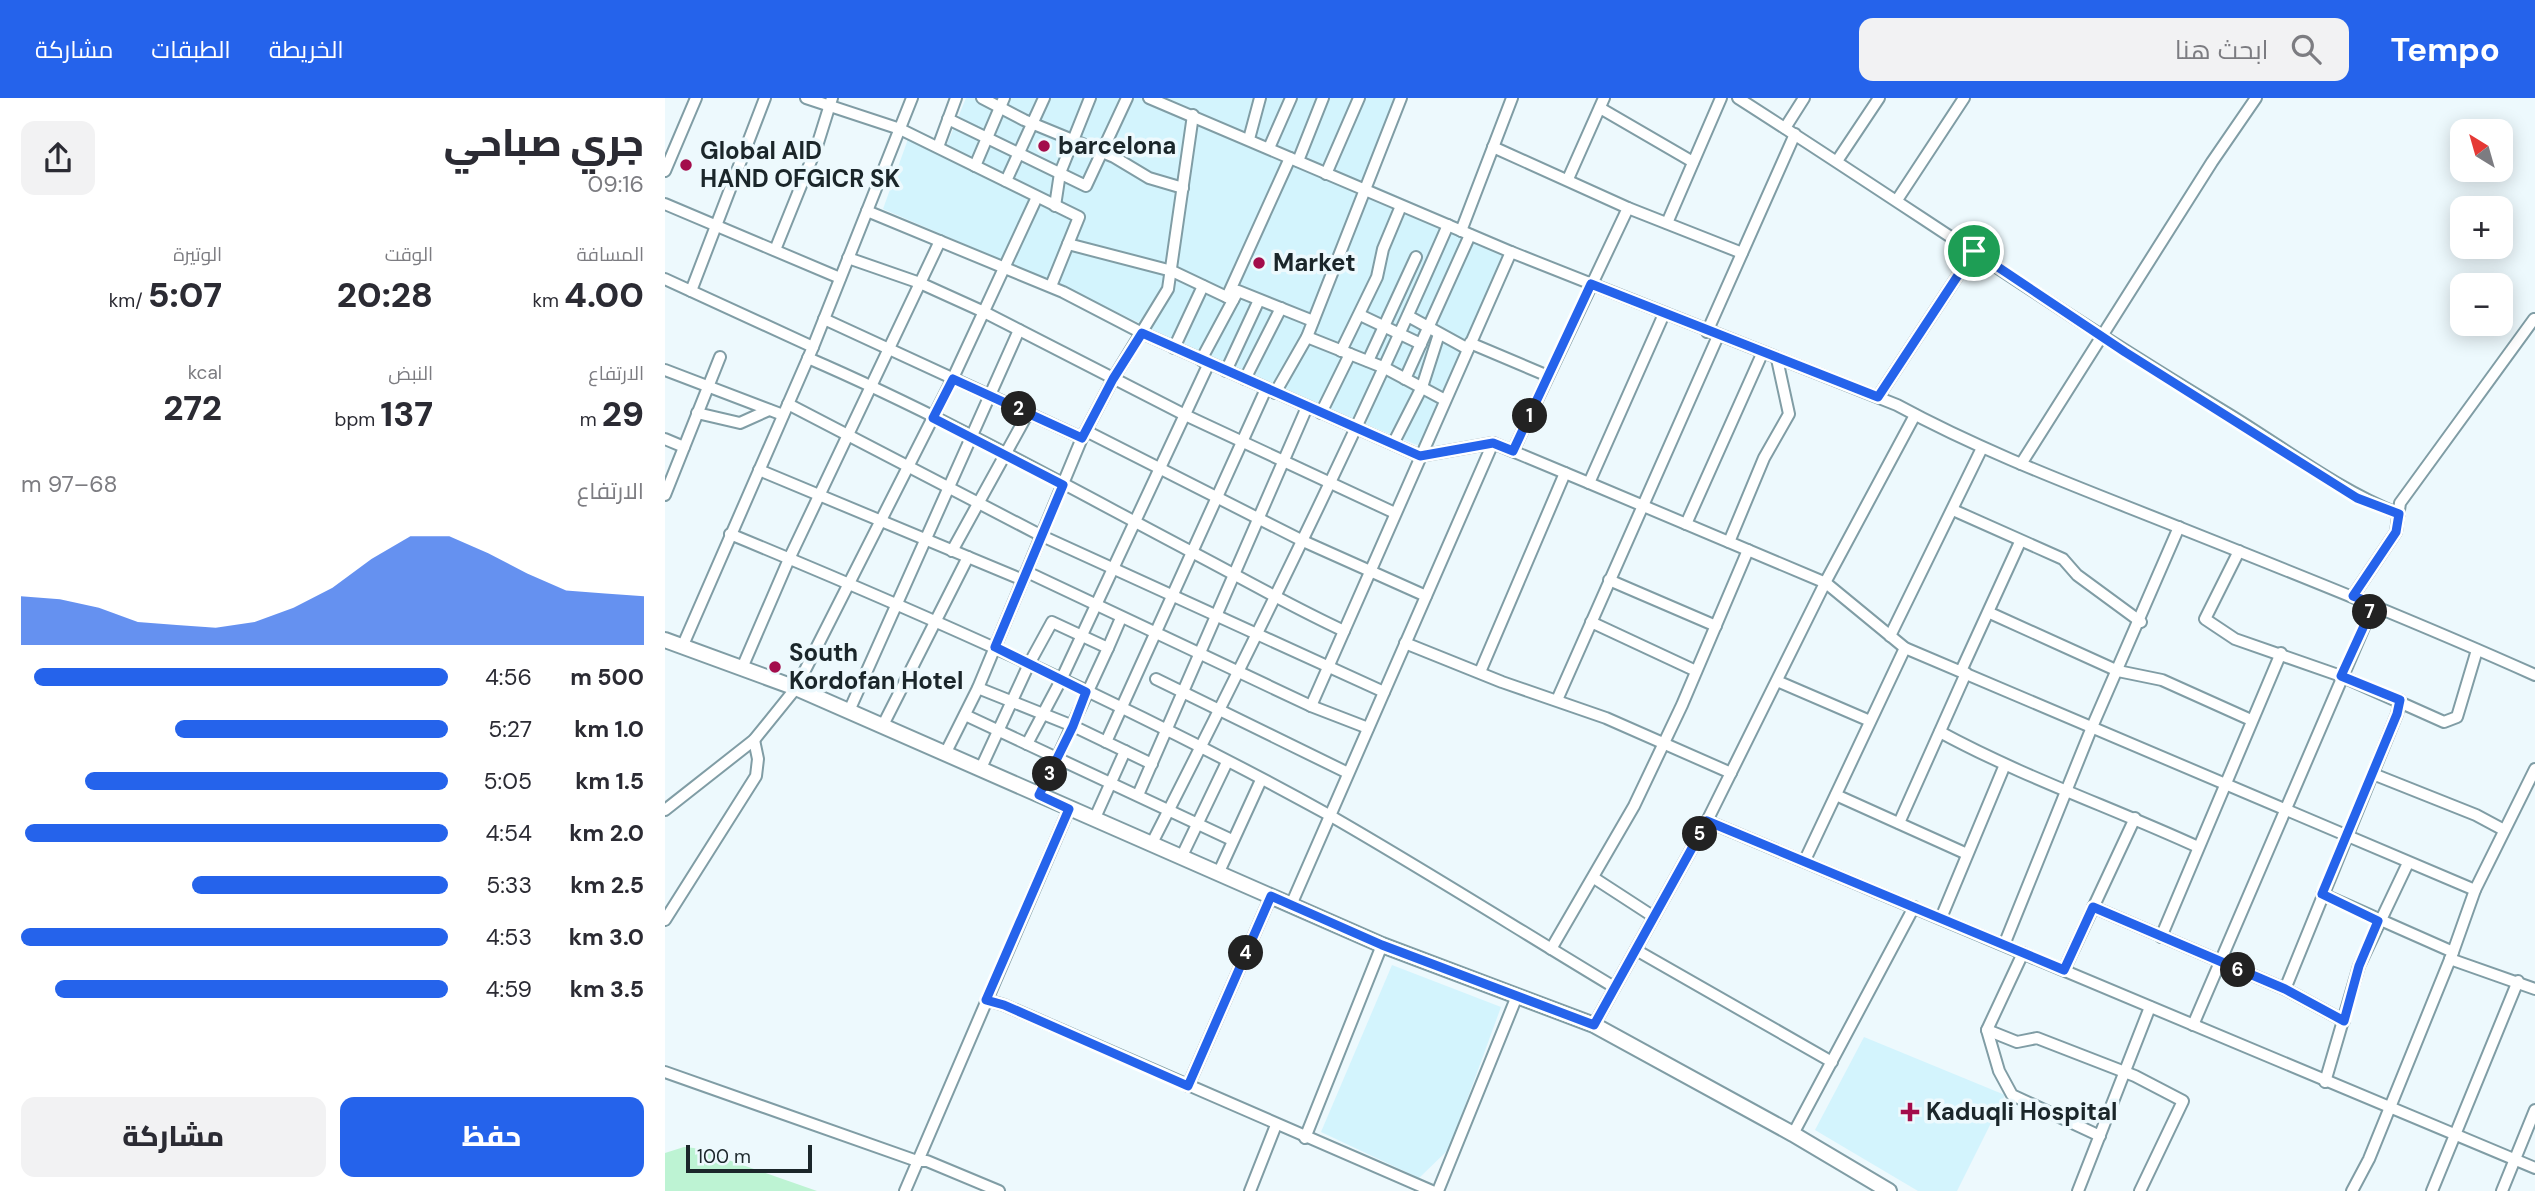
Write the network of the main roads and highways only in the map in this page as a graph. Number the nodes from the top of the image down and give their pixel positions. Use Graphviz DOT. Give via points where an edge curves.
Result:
graph roads {
  1 [pos="665,640"];
  2 [pos="1889,1191"];
  1 -- 2 [label="main road" via="883,725 1382,945 1594,1025"];
}
